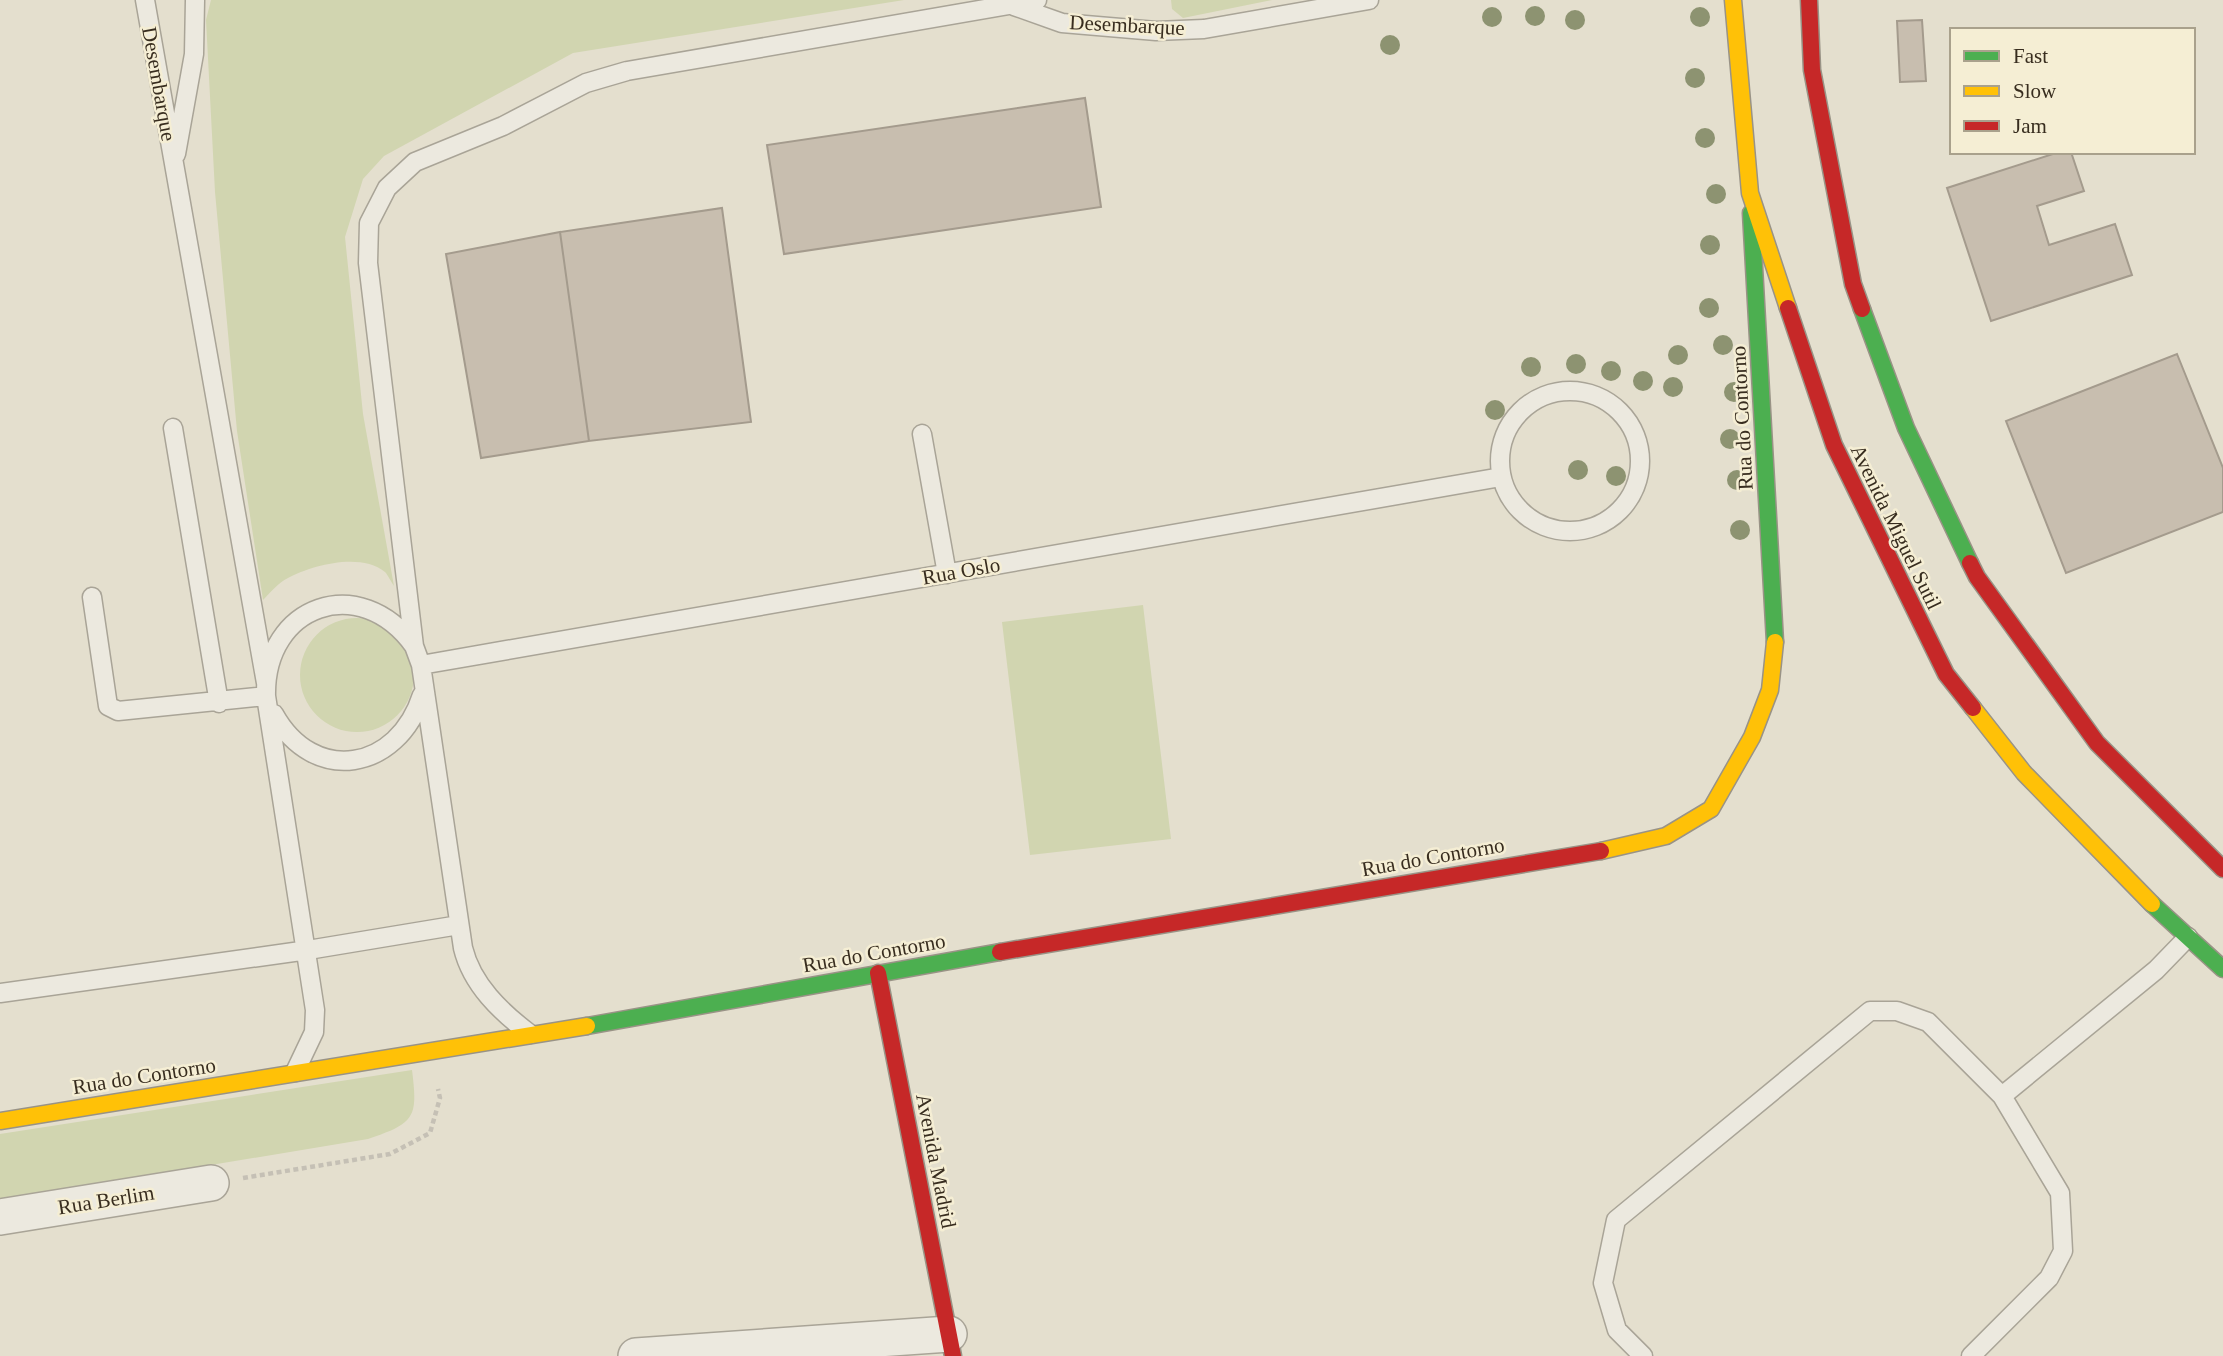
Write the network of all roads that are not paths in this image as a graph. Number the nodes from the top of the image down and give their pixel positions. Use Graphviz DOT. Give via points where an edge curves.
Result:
graph roads {
  1 [pos="145,0"];
  2 [pos="195,0"];
  3 [pos="1037,0"];
  4 [pos="1369,0"];
  5 [pos="1733,0"];
  6 [pos="1809,0"];
  7 [pos="1011,4"];
  8 [pos="173,168"];
  9 [pos="1750,193"];
  10 [pos="173,428"];
  11 [pos="922,433"];
  12 [pos="1501,477"];
  13 [pos="947,574"];
  14 [pos="92,597"];
  15 [pos="414,646"];
  16 [pos="421,665"];
  17 [pos="423,691"];
  18 [pos="268,696"];
  19 [pos="219,703"];
  20 [pos="2223,869"];
  21 [pos="458,925"];
  22 [pos="2188,937"];
  23 [pos="308,950"];
  24 [pos="2223,969"];
  25 [pos="878,973"];
  26 [pos="0,993"];
  27 [pos="533,1036"];
  28 [pos="295,1073"];
  29 [pos="2002,1096"];
  30 [pos="0,1121"];
  31 [pos="211,1183"];
  32 [pos="0,1217"];
  33 [pos="951,1345"];
  34 [pos="636,1356"];
  35 [pos="1643,1356"];
  36 [pos="1971,1356"];
  1 -- 8 [label="lane, Desembarque"];
  2 -- 8 [label="lane" via="194,54"];
  3 -- 7 [label="lane"];
  4 -- 7 [label="lane, Desembarque" via="1204,29 1156,31 1062,23"];
  5 -- 9 [label="main road, Avenida Miguel Sutil"];
  6 -- 20 [label="main road" via="1812,70 1853,284 1906,428 1971,565 2097,743"];
  7 -- 15 [label="lane" via="628,71 586,83 503,126 415,162 387,188 369,223 368,263"];
  8 -- 18 [label="lane, Desembarque"];
  9 -- 22 [label="main road, Avenida Miguel Sutil" via="1834,445 1946,674 2024,773"];
  9 -- 25 [label="main road, Rua do Contorno" via="1775,640 1770,690 1752,737 1711,809 1665,836 1623,847"];
  10 -- 19 [label="lane"];
  11 -- 13 [label="lane"];
  12 -- 12 [label="lane" via="1511,500 1526,516 1545,527 1589,529 1609,520 1631,496 1641,464 1637,441 1626,419 1609,402 1587,392 1563,391 1540,397 1520,411 1506,431 1499,454"];
  12 -- 13 [label="lane, Rua Oslo"];
  13 -- 16 [label="lane, Rua Oslo"];
  14 -- 19 [label="lane" via="108,706 118,711"];
  15 -- 16 [label="lane"];
  15 -- 18 [label="lane" via="402,629 376,611 346,604 325,607 289,627 272,653"];
  16 -- 17 [label="lane"];
  17 -- 18 [label="lane" via="415,716 400,738 379,753 353,760 327,759 303,749 283,731"];
  17 -- 21 [label="lane"];
  18 -- 19 [label="lane"];
  18 -- 23 [label="lane, Desembarque"];
  21 -- 23 [label="lane"];
  21 -- 27 [label="lane" via="474,976 502,1013"];
  22 -- 24 [label="main road, Avenida Miguel Sutil"];
  22 -- 29 [label="lane" via="2156,970"];
  23 -- 26 [label="lane"];
  23 -- 28 [label="lane, Desembarque" via="314,1032"];
  25 -- 27 [label="main road, Rua do Contorno"];
  25 -- 33 [label="main road, Avenida Madrid"];
  27 -- 28 [label="main road, Rua do Contorno"];
  28 -- 30 [label="main road, Rua do Contorno"];
  29 -- 35 [label="lane" via="1928,1022 1897,1011 1870,1011 1616,1220 1603,1283 1617,1329"];
  29 -- 36 [label="lane" via="2060,1193 2063,1251 2049,1278"];
  31 -- 32 [label="street, Rua Berlim"];
  33 -- 34 [label="street"];
}
